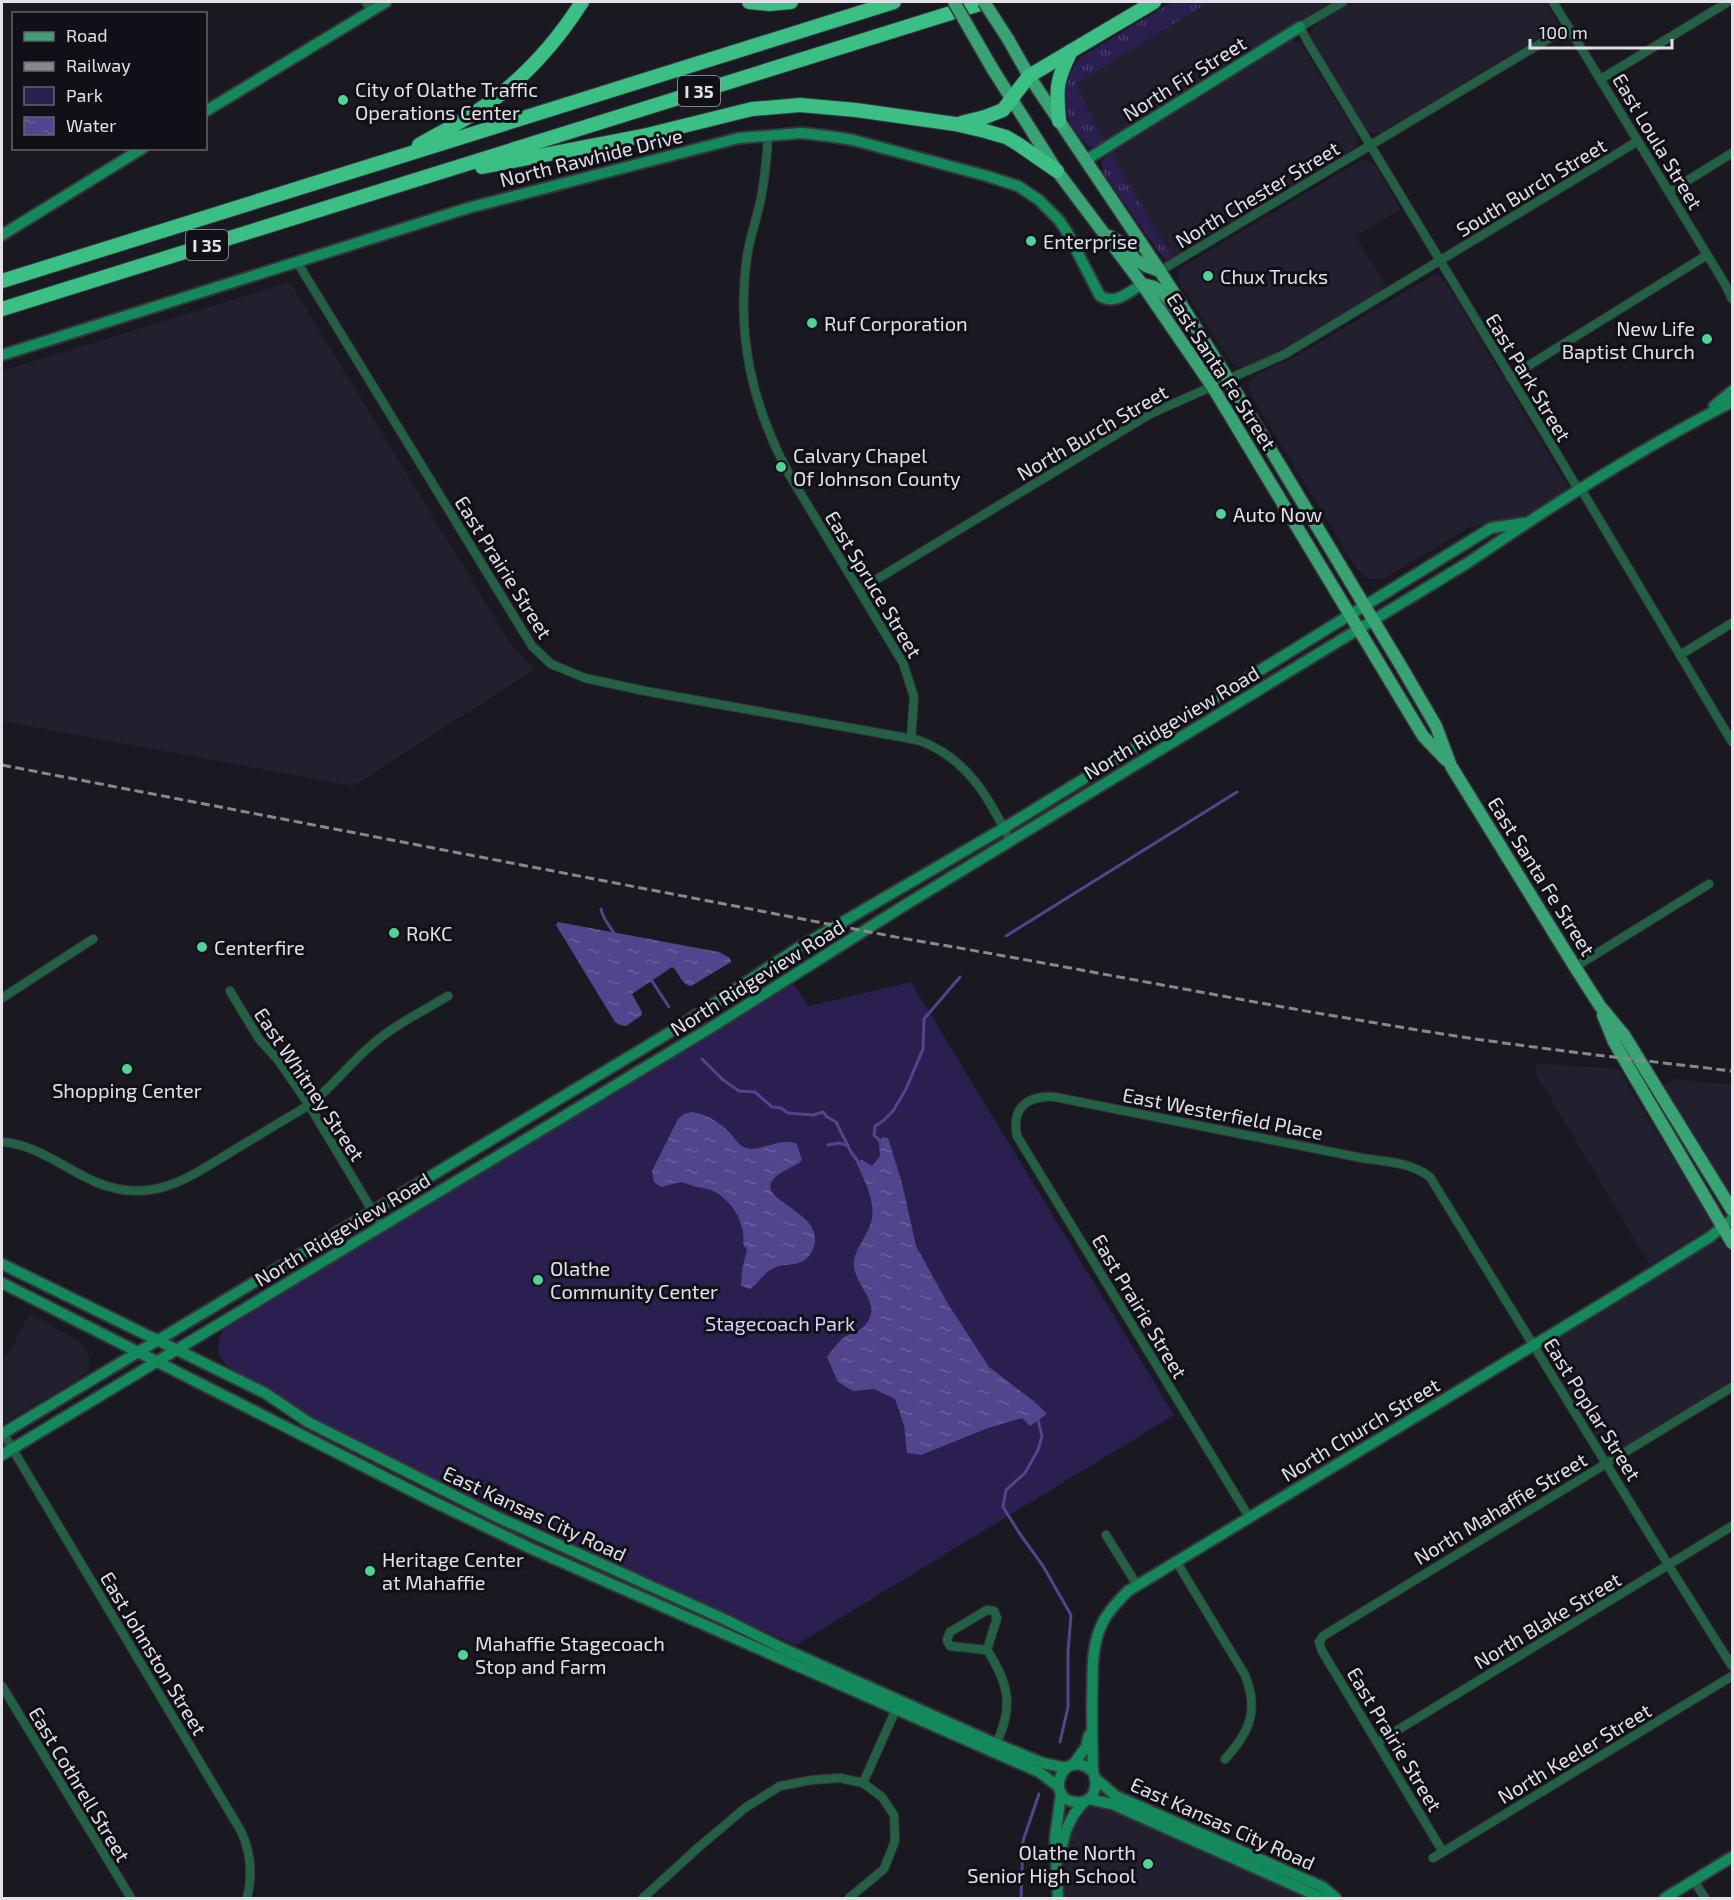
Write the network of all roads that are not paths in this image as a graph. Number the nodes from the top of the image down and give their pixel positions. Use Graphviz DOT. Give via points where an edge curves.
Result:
graph roads {
  1 [pos="386,2"];
  2 [pos="582,2"];
  3 [pos="749,2"];
  4 [pos="791,2"];
  5 [pos="894,2"];
  6 [pos="954,2"];
  7 [pos="985,2"];
  8 [pos="1154,2"];
  9 [pos="1343,2"];
  10 [pos="1553,2"];
  11 [pos="1728,2"];
  12 [pos="368,6"];
  13 [pos="1300,27"];
  14 [pos="1568,27"];
  15 [pos="1071,51"];
  16 [pos="1029,76"];
  17 [pos="1601,79"];
  18 [pos="1011,101"];
  19 [pos="207,110"];
  20 [pos="1059,121"];
  21 [pos="955,124"];
  22 [pos="768,135"];
  23 [pos="1638,141"];
  24 [pos="1370,145"];
  25 [pos="141,150"];
  26 [pos="1732,153"];
  27 [pos="397,157"];
  28 [pos="1086,160"];
  29 [pos="1057,171"];
  30 [pos="412,181"];
  31 [pos="1669,192"];
  32 [pos="1105,234"];
  33 [pos="2,235"];
  34 [pos="1707,255"];
  35 [pos="1440,261"];
  36 [pos="297,262"];
  37 [pos="1160,271"];
  38 [pos="2,281"];
  39 [pos="1142,284"];
  40 [pos="1732,298"];
  41 [pos="2,309"];
  42 [pos="1194,324"];
  43 [pos="2,354"];
  44 [pos="1510,377"];
  45 [pos="1228,379"];
  46 [pos="1212,386"];
  47 [pos="1732,391"];
  48 [pos="1732,402"];
  49 [pos="1698,420"];
  50 [pos="1581,489"];
  51 [pos="1527,522"];
  52 [pos="859,590"];
  53 [pos="1364,605"];
  54 [pos="1350,615"];
  55 [pos="1373,619"];
  56 [pos="1732,623"];
  57 [pos="1358,628"];
  58 [pos="1680,656"];
  59 [pos="911,739"];
  60 [pos="1732,742"];
  61 [pos="1451,765"];
  62 [pos="1004,828"];
  63 [pos="1010,841"];
  64 [pos="1709,884"];
  65 [pos="93,939"];
  66 [pos="1575,967"];
  67 [pos="230,991"];
  68 [pos="448,996"];
  69 [pos="2,998"];
  70 [pos="1600,1006"];
  71 [pos="309,1105"];
  72 [pos="1019,1110"];
  73 [pos="2,1142"];
  74 [pos="1423,1172"];
  75 [pos="372,1210"];
  76 [pos="1732,1210"];
  77 [pos="1727,1223"];
  78 [pos="382,1227"];
  79 [pos="1732,1243"];
  80 [pos="2,1264"];
  81 [pos="2,1283"];
  82 [pos="157,1339"];
  83 [pos="1533,1344"];
  84 [pos="176,1349"];
  85 [pos="138,1352"];
  86 [pos="157,1361"];
  87 [pos="1732,1388"];
  88 [pos="2,1433"];
  89 [pos="12,1449"];
  90 [pos="2,1455"];
  91 [pos="1606,1463"];
  92 [pos="1249,1517"];
  93 [pos="1732,1526"];
  94 [pos="1106,1535"];
  95 [pos="1176,1562"];
  96 [pos="1669,1566"];
  97 [pos="1137,1585"];
  98 [pos="1319,1642"];
  99 [pos="987,1650"];
  100 [pos="1732,1666"];
  101 [pos="1732,1676"];
  102 [pos="2,1686"];
  103 [pos="898,1705"];
  104 [pos="1092,1726"];
  105 [pos="1378,1742"];
  106 [pos="994,1747"];
  107 [pos="1225,1759"];
  108 [pos="1070,1766"];
  109 [pos="1094,1776"];
  110 [pos="863,1784"];
  111 [pos="1060,1790"];
  112 [pos="1086,1800"];
  113 [pos="1443,1852"];
  114 [pos="1732,1857"];
  115 [pos="1432,1858"];
  116 [pos="1057,1869"];
  117 [pos="1694,1881"];
  118 [pos="130,1899"];
  119 [pos="247,1899"];
  120 [pos="644,1899"];
  121 [pos="849,1899"];
  122 [pos="1058,1899"];
  123 [pos="1328,1899"];
  124 [pos="1336,1899"];
  125 [pos="1665,1899"];
  126 [pos="1705,1899"];
  1 -- 12 [label="street"];
  2 -- 27 [label="highway" via="537,62 506,90"];
  3 -- 4 [label="highway"];
  5 -- 27 [label="highway, I 35"];
  6 -- 18 [label="main road, East Santa Fe Street, bridge"];
  7 -- 16 [label="main road, East Santa Fe Street, bridge"];
  7 -- 30 [label="highway, I 35"];
  8 -- 15 [label="highway"];
  9 -- 13 [label="street"];
  10 -- 14 [label="street, East Loula Street"];
  11 -- 17 [label="street"];
  12 -- 19 [label="street"];
  13 -- 24 [label="street, East Park Street"];
  13 -- 28 [label="street, North Fir Street"];
  14 -- 17 [label="street, East Loula Street"];
  14 -- 24 [label="street, North Chester Street"];
  15 -- 16 [label="highway"];
  15 -- 20 [label="highway" via="1057,87"];
  16 -- 18 [label="highway"];
  16 -- 20 [label="main road, East Santa Fe Street"];
  17 -- 23 [label="street, East Loula Street"];
  18 -- 21 [label="highway" via="995,114"];
  18 -- 29 [label="main road, East Santa Fe Street"];
  20 -- 28 [label="main road, East Santa Fe Street"];
  21 -- 29 [label="highway" via="1006,137"];
  21 -- 30 [label="highway" via="831,107 778,106"];
  22 -- 36 [label="street, North Rawhide Drive" via="733,140 479,205"];
  22 -- 39 [label="street, North Rawhide Drive" via="802,133 853,140 1006,181 1029,193 1059,220 1100,296 1113,300"];
  22 -- 52 [label="street, East Spruce Street" via="766,169 744,290 749,368 774,447"];
  23 -- 31 [label="street, East Loula Street"];
  23 -- 35 [label="street, South Burch Street"];
  24 -- 35 [label="street, East Park Street"];
  24 -- 37 [label="street, North Chester Street"];
  25 -- 33 [label="street"];
  26 -- 31 [label="street"];
  27 -- 38 [label="highway, I 35"];
  28 -- 37 [label="main road, East Santa Fe Street"];
  29 -- 32 [label="main road, East Santa Fe Street"];
  30 -- 41 [label="highway, I 35"];
  31 -- 34 [label="street, East Loula Street"];
  32 -- 37 [label="main road" via="1124,244 1146,267"];
  32 -- 39 [label="main road, East Santa Fe Street"];
  34 -- 40 [label="street, East Loula Street"];
  34 -- 44 [label="street"];
  35 -- 44 [label="street, East Park Street"];
  35 -- 45 [label="street, North Burch Street" via="1285,354"];
  36 -- 43 [label="street, North Rawhide Drive"];
  36 -- 59 [label="street, East Prairie Street" via="526,637 551,664 585,678 645,691"];
  37 -- 42 [label="main road, East Santa Fe Street"];
  39 -- 42 [label="main road" via="1155,287 1178,314"];
  39 -- 46 [label="main road, East Santa Fe Street"];
  42 -- 45 [label="main road, East Santa Fe Street"];
  44 -- 50 [label="street, East Park Street"];
  45 -- 46 [label="street, North Burch Street"];
  45 -- 53 [label="main road, East Santa Fe Street"];
  46 -- 52 [label="street, North Burch Street" via="1149,414"];
  46 -- 54 [label="main road, East Santa Fe Street"];
  47 -- 49 [label="street"];
  48 -- 49 [label="street"];
  49 -- 50 [label="street, North Ridgeview Road"];
  50 -- 51 [label="street, North Ridgeview Road"];
  50 -- 58 [label="street, East Park Street"];
  51 -- 53 [label="street, North Ridgeview Road" via="1491,528"];
  51 -- 55 [label="street, North Ridgeview Road"];
  52 -- 59 [label="street, East Spruce Street" via="908,675 914,697"];
  53 -- 54 [label="street, North Ridgeview Road"];
  53 -- 55 [label="main road, East Santa Fe Street"];
  54 -- 57 [label="main road, East Santa Fe Street"];
  54 -- 62 [label="street, North Ridgeview Road"];
  55 -- 57 [label="street, North Ridgeview Road"];
  55 -- 61 [label="main road, East Santa Fe Street" via="1436,726"];
  56 -- 58 [label="street"];
  57 -- 61 [label="main road, East Santa Fe Street" via="1423,736"];
  57 -- 63 [label="street, North Ridgeview Road"];
  58 -- 60 [label="street, East Park Street"];
  59 -- 62 [label="street" via="943,752 970,775"];
  61 -- 66 [label="main road, East Santa Fe Street"];
  62 -- 63 [label="street"];
  62 -- 75 [label="street, North Ridgeview Road" via="798,948 672,1031"];
  63 -- 78 [label="street, North Ridgeview Road"];
  64 -- 66 [label="street"];
  65 -- 69 [label="street"];
  66 -- 70 [label="main road, East Santa Fe Street"];
  67 -- 71 [label="street, East Whitney Street" via="259,1039"];
  68 -- 71 [label="street" via="378,1039"];
  70 -- 76 [label="main road, East Santa Fe Street" via="1624,1035"];
  70 -- 77 [label="main road, East Santa Fe Street" via="1614,1042"];
  71 -- 73 [label="street" via="181,1182 152,1190 110,1187 29,1148"];
  71 -- 75 [label="street, East Whitney Street"];
  72 -- 74 [label="street, East Westerfield Place" via="1038,1096 1055,1097 1407,1164"];
  72 -- 92 [label="street, East Prairie Street" via="1017,1136"];
  74 -- 83 [label="street, East Poplar Street" via="1437,1186"];
  75 -- 78 [label="street, East Whitney Street"];
  75 -- 82 [label="street, North Ridgeview Road"];
  77 -- 79 [label="main road, East Santa Fe Street"];
  77 -- 83 [label="street, North Church Street"];
  78 -- 84 [label="street, North Ridgeview Road"];
  80 -- 82 [label="street, East Kansas City Road"];
  81 -- 85 [label="street, East Kansas City Road"];
  82 -- 84 [label="street, East Kansas City Road"];
  82 -- 85 [label="street, North Ridgeview Road"];
  83 -- 91 [label="street, East Poplar Street"];
  83 -- 92 [label="street, North Church Street"];
  84 -- 86 [label="street, North Ridgeview Road"];
  84 -- 103 [label="street, East Kansas City Road" via="265,1394 308,1422 495,1516 726,1620"];
  85 -- 86 [label="street, East Kansas City Road"];
  85 -- 88 [label="street, North Ridgeview Road"];
  86 -- 89 [label="street, North Ridgeview Road"];
  86 -- 103 [label="street, East Kansas City Road" via="532,1549"];
  87 -- 91 [label="street, North Mahaffie Street"];
  88 -- 89 [label="street, East Johnston Street"];
  89 -- 90 [label="street, North Ridgeview Road"];
  89 -- 119 [label="street, East Johnston Street" via="241,1831 251,1864"];
  91 -- 96 [label="street, East Poplar Street"];
  91 -- 98 [label="street, North Mahaffie Street"];
  92 -- 95 [label="street, North Church Street"];
  93 -- 96 [label="street, North Blake Street"];
  94 -- 97 [label="street"];
  95 -- 97 [label="street, North Church Street"];
  95 -- 107 [label="street" via="1250,1687 1252,1711 1248,1728"];
  96 -- 100 [label="street, East Poplar Street"];
  96 -- 105 [label="street, North Blake Street"];
  97 -- 104 [label="street, North Church Street" via="1114,1605 1098,1633 1093,1661"];
  98 -- 105 [label="street, East Prairie Street"];
  99 -- 99 [label="street" via="997,1618 994,1611 987,1610 950,1632 947,1640 950,1646"];
  99 -- 106 [label="street" via="1002,1675 1007,1695 1006,1720"];
  101 -- 113 [label="street, North Keeler Street"];
  102 -- 118 [label="street, East Cothrell Street"];
  103 -- 106 [label="street, East Kansas City Road"];
  103 -- 110 [label="street"];
  104 -- 108 [label="street, North Church Street" via="1086,1747"];
  104 -- 109 [label="street, North Church Street"];
  105 -- 113 [label="street, East Prairie Street"];
  106 -- 108 [label="street, East Kansas City Road" via="1043,1763"];
  106 -- 111 [label="street, East Kansas City Road" via="1039,1772"];
  108 -- 109 [label="street" via="1081,1765"];
  108 -- 111 [label="street" via="1061,1774"];
  109 -- 112 [label="street" via="1096,1787"];
  109 -- 124 [label="street, East Kansas City Road" via="1116,1796 1323,1887"];
  110 -- 120 [label="street" via="840,1778 780,1786 745,1808"];
  110 -- 121 [label="street" via="882,1797 894,1815 895,1841 884,1869"];
  111 -- 112 [label="street" via="1067,1800"];
  111 -- 116 [label="street" via="1055,1838"];
  112 -- 116 [label="street" via="1069,1821"];
  112 -- 123 [label="street, East Kansas City Road" via="1112,1804"];
  113 -- 115 [label="street, North Keeler Street"];
  114 -- 117 [label="street"];
  116 -- 122 [label="street"];
  117 -- 125 [label="street"];
  117 -- 126 [label="street"];
}
